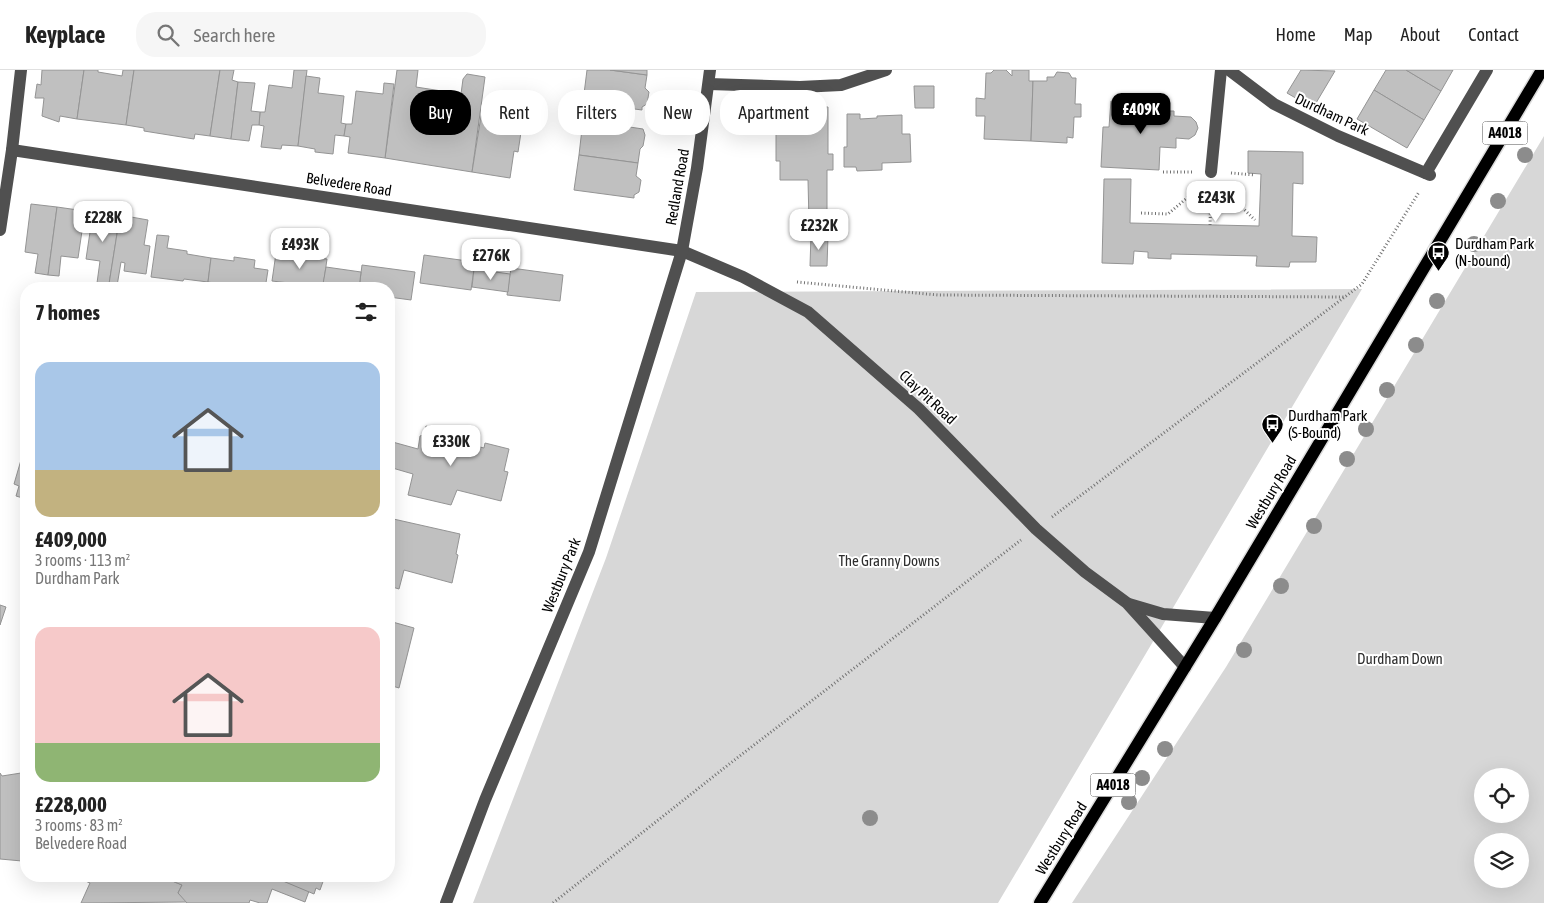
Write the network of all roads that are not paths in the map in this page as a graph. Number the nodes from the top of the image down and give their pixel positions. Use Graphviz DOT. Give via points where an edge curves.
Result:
graph roads {
  1 [pos="22,70"];
  2 [pos="710,70"];
  3 [pos="886,70"];
  4 [pos="1221,70"];
  5 [pos="1229,70"];
  6 [pos="1487,70"];
  7 [pos="1542,70"];
  8 [pos="709,84"];
  9 [pos="12,150"];
  10 [pos="1211,175"];
  11 [pos="0,230"];
  12 [pos="682,251"];
  13 [pos="1127,603"];
  14 [pos="1215,618"];
  15 [pos="1185,667"];
  16 [pos="446,903"];
  17 [pos="1040,903"];
  1 -- 9 [label="street"];
  2 -- 8 [label="street, Redland Road"];
  3 -- 8 [label="street" via="841,85"];
  4 -- 10 [label="street"];
  5 -- 6 [label="street, Durdham Park" via="1274,104 1338,136 1428,174"];
  7 -- 14 [label="main road, Westbury Road / A4018"];
  8 -- 12 [label="street, Redland Road"];
  9 -- 11 [label="street"];
  9 -- 12 [label="street, Belvedere Road"];
  12 -- 13 [label="street, Clay Pit Road" via="743,277 808,312 918,409 1036,529"];
  12 -- 16 [label="street, Westbury Park" via="590,552 485,800"];
  13 -- 14 [label="street, Clay Pit Road" via="1163,614"];
  13 -- 15 [label="street, Clay Pit Road"];
  14 -- 15 [label="main road, Westbury Road / A4018"];
  15 -- 17 [label="main road, Westbury Road / A4018"];
}
